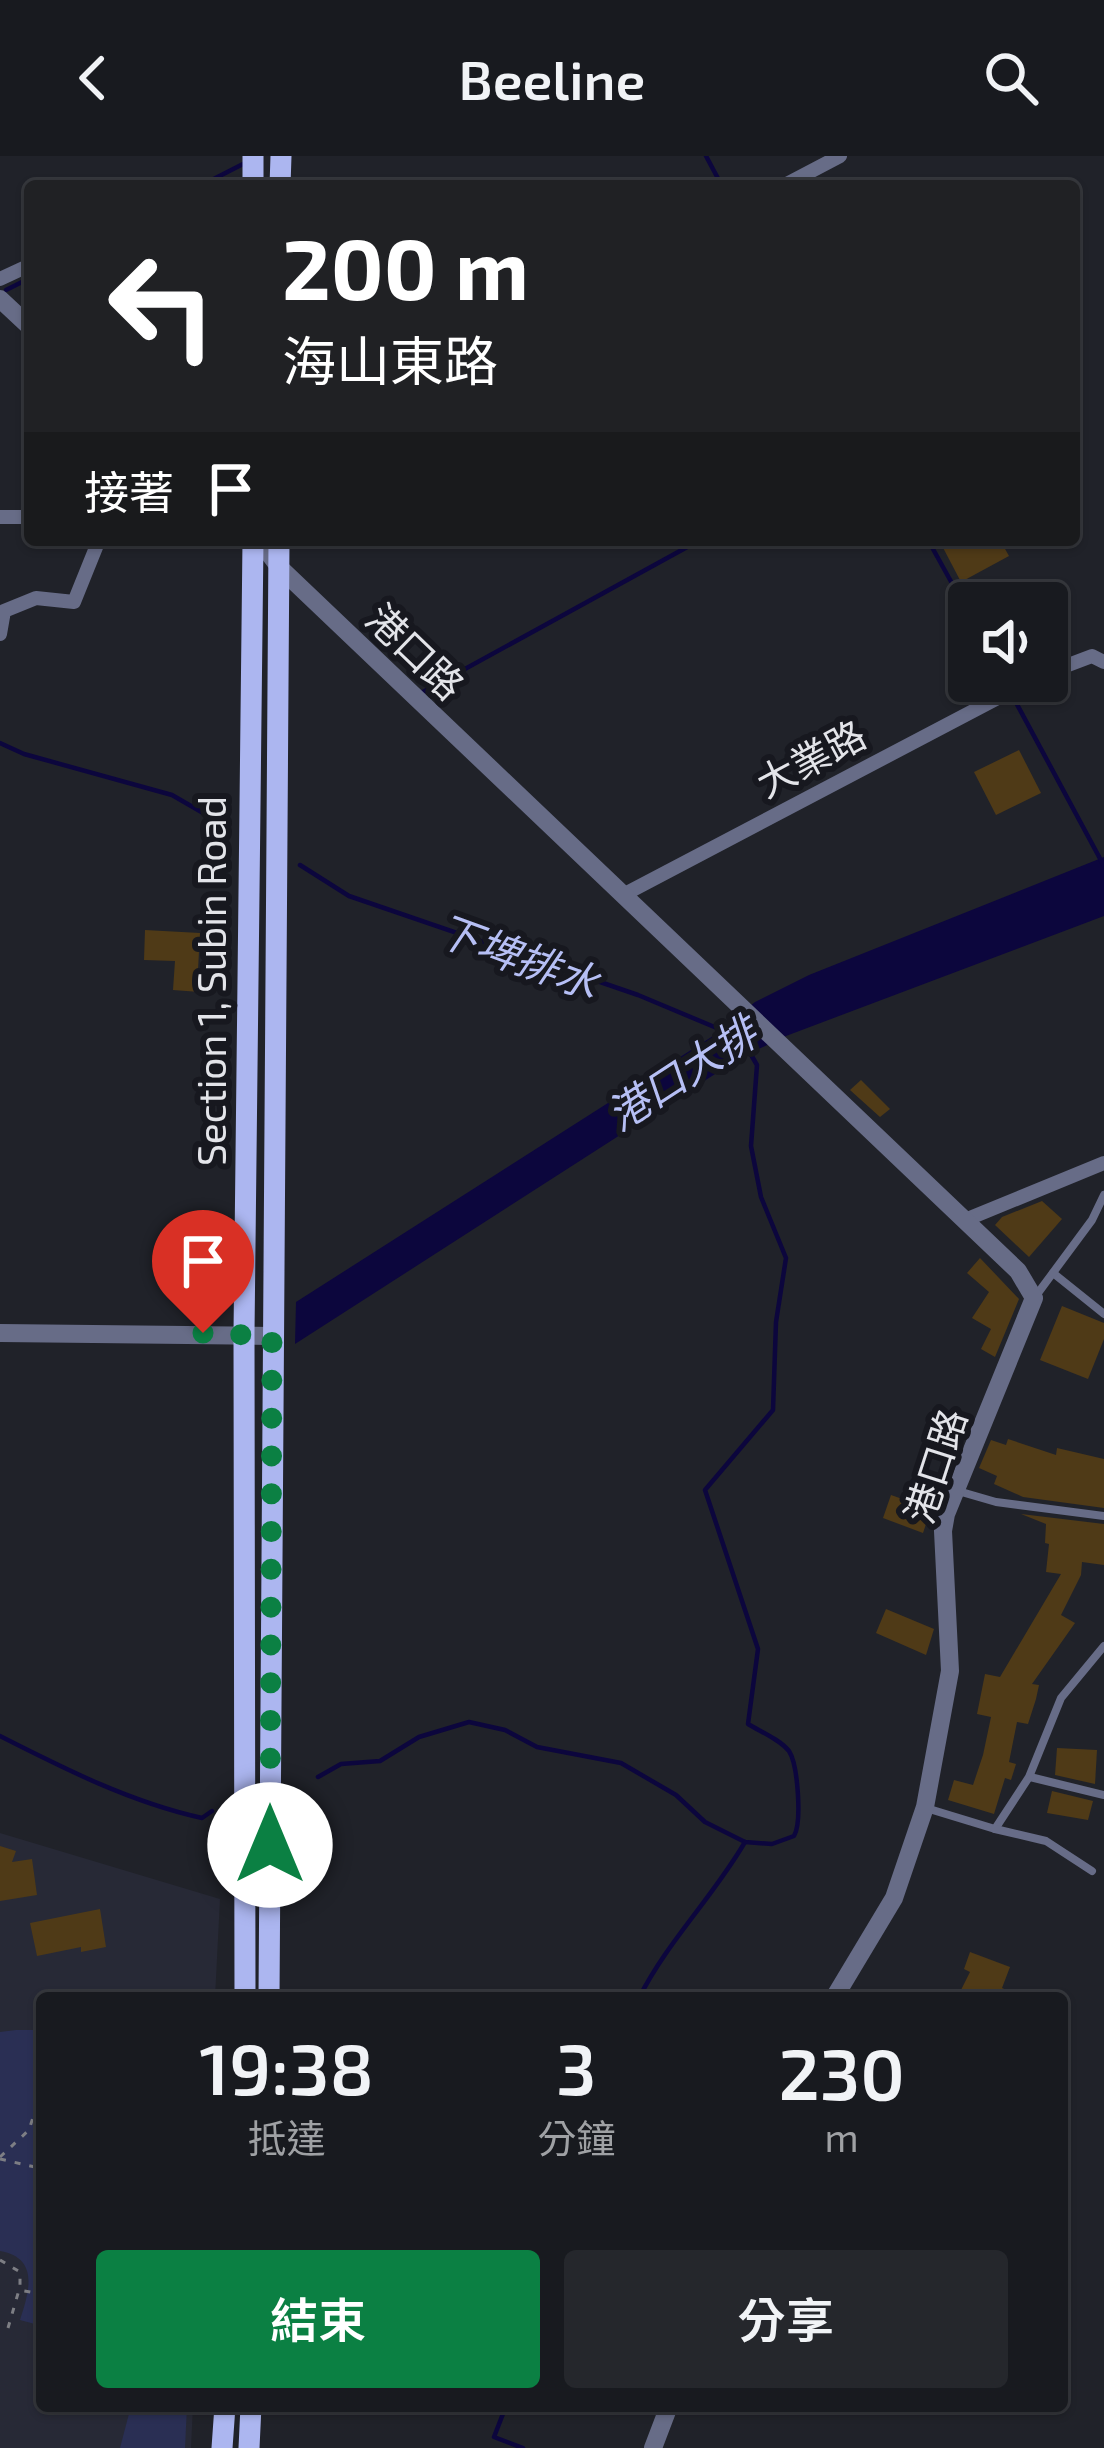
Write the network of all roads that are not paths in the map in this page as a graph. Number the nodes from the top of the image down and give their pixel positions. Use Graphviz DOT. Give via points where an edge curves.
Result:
graph roads {
  1 [pos="840,156"];
  2 [pos="794,180"];
  3 [pos="0,298"];
  4 [pos="24,321"];
  5 [pos="97,546"];
  6 [pos="256,546"];
  7 [pos="261,546"];
  8 [pos="279,546"];
  9 [pos="280,568"];
  10 [pos="0,634"];
  11 [pos="1104,662"];
  12 [pos="1068,665"];
  13 [pos="990,702"];
  14 [pos="623,895"];
  15 [pos="276,970"];
  16 [pos="250,972"];
  17 [pos="1104,1163"];
  18 [pos="1104,1195"];
  19 [pos="1101,1209"];
  20 [pos="965,1220"];
  21 [pos="1053,1273"];
  22 [pos="1034,1298"];
  23 [pos="1104,1314"];
  24 [pos="244,1333"];
  25 [pos="0,1334"];
  26 [pos="272,1336"];
  27 [pos="955,1490"];
  28 [pos="1104,1516"];
  29 [pos="1104,1646"];
  30 [pos="1029,1777"];
  31 [pos="1104,1795"];
  32 [pos="925,1808"];
  33 [pos="995,1829"];
  34 [pos="1092,1871"];
  35 [pos="245,1992"];
  36 [pos="269,1992"];
  37 [pos="841,1992"];
  38 [pos="224,2412"];
  39 [pos="251,2412"];
  40 [pos="667,2412"];
  41 [pos="222,2448"];
  42 [pos="249,2448"];
  43 [pos="653,2448"];
  1 -- 2 [label="street"];
  3 -- 4 [label="street"];
  5 -- 10 [label="street" via="74,602 36,598 4,611"];
  6 -- 16 [label="main road, Section 1, Subin Road"];
  7 -- 9 [label="street, 港口路"];
  8 -- 9 [label="main road, Section 1, Subin Road"];
  9 -- 14 [label="street, 港口路"];
  9 -- 15 [label="main road, Section 1, Subin Road"];
  11 -- 12 [label="street" via="1092,656"];
  13 -- 14 [label="street, 大業路"];
  14 -- 20 [label="street, 港口路"];
  15 -- 16 [label="main road"];
  15 -- 26 [label="main road, Section 1, Subin Road"];
  16 -- 24 [label="main road, Section 1, Subin Road"];
  17 -- 20 [label="street"];
  18 -- 19 [label="lane"];
  19 -- 21 [label="lane"];
  20 -- 22 [label="street"];
  21 -- 22 [label="lane"];
  21 -- 23 [label="lane"];
  22 -- 27 [label="street, 港口路"];
  24 -- 25 [label="street"];
  24 -- 26 [label="street"];
  24 -- 35 [label="main road, Section 1, Subin Road"];
  26 -- 36 [label="main road, Section 1, Subin Road"];
  27 -- 28 [label="lane"];
  27 -- 32 [label="street, 港口路" via="944,1531 950,1671"];
  29 -- 30 [label="lane" via="1061,1698"];
  30 -- 31 [label="lane"];
  30 -- 33 [label="lane"];
  32 -- 33 [label="lane"];
  32 -- 37 [label="street, 港口路" via="894,1898"];
  33 -- 34 [label="lane" via="1046,1841"];
  38 -- 41 [label="main road"];
  39 -- 42 [label="main road"];
  40 -- 43 [label="street"];
}
